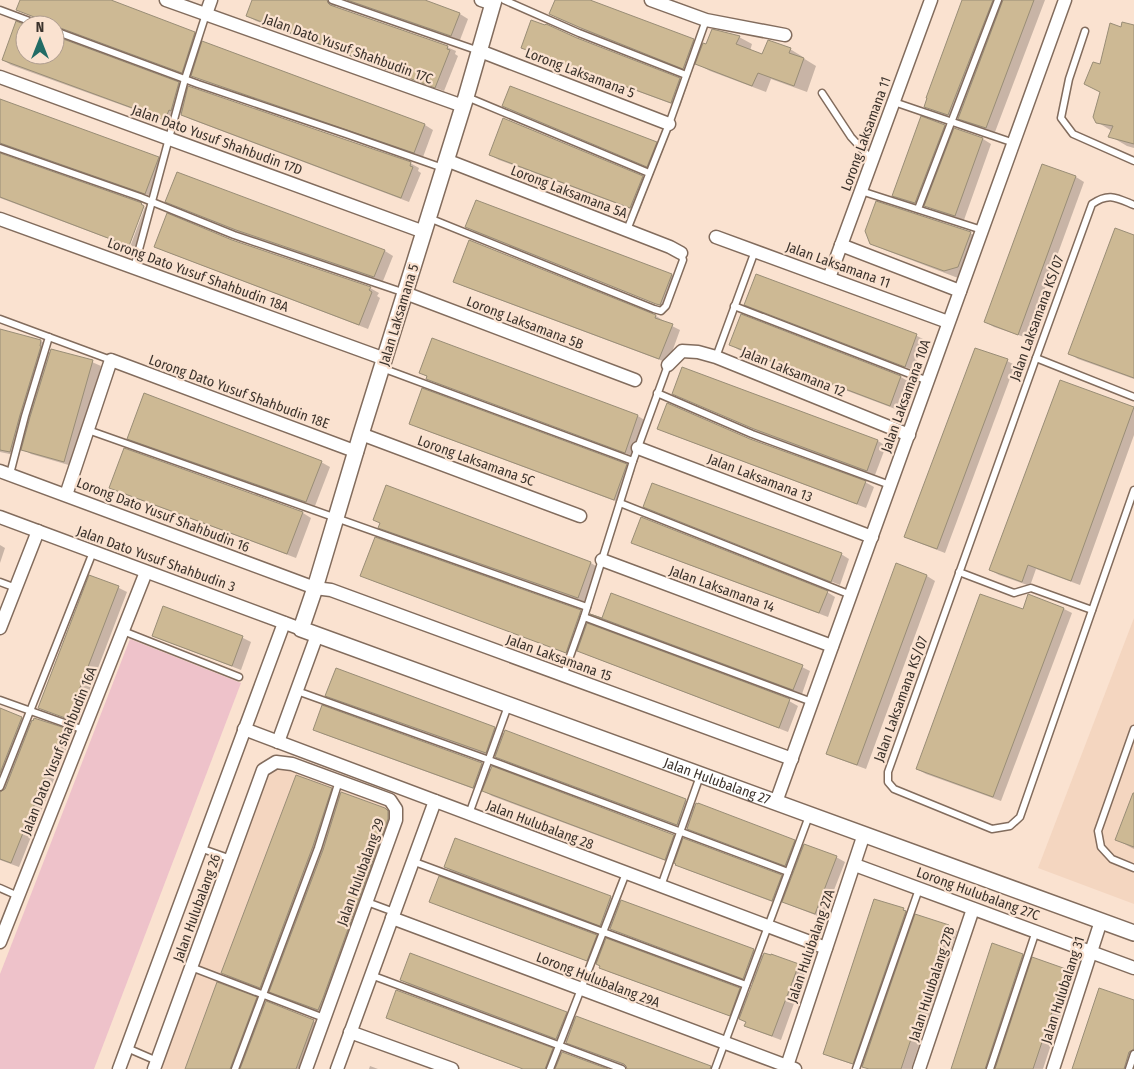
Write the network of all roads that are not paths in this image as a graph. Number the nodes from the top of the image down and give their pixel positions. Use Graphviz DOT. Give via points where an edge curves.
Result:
graph roads {
  1 [pos="166,0"];
  2 [pos="211,0"];
  3 [pos="332,0"];
  4 [pos="651,0"];
  5 [pos="931,0"];
  6 [pos="998,0"];
  7 [pos="1065,0"];
  8 [pos="493,1"];
  9 [pos="0,10"];
  10 [pos="206,14"];
  11 [pos="15,16"];
  12 [pos="706,20"];
  13 [pos="1085,32"];
  14 [pos="65,35"];
  15 [pos="785,35"];
  16 [pos="480,51"];
  17 [pos="686,74"];
  18 [pos="0,76"];
  19 [pos="185,79"];
  20 [pos="822,94"];
  21 [pos="464,102"];
  22 [pos="894,102"];
  23 [pos="952,121"];
  24 [pos="669,124"];
  25 [pos="170,139"];
  26 [pos="1014,143"];
  27 [pos="0,148"];
  28 [pos="872,160"];
  29 [pos="1134,161"];
  30 [pos="444,164"];
  31 [pos="649,172"];
  32 [pos="861,191"];
  33 [pos="152,203"];
  34 [pos="1134,205"];
  35 [pos="918,210"];
  36 [pos="0,219"];
  37 [pos="426,225"];
  38 [pos="627,230"];
  39 [pos="982,230"];
  40 [pos="716,237"];
  41 [pos="841,245"];
  42 [pos="755,251"];
  43 [pos="681,253"];
  44 [pos="134,268"];
  45 [pos="829,278"];
  46 [pos="960,291"];
  47 [pos="405,293"];
  48 [pos="734,306"];
  49 [pos="0,319"];
  50 [pos="948,322"];
  51 [pos="49,337"];
  52 [pos="716,357"];
  53 [pos="1036,358"];
  54 [pos="110,360"];
  55 [pos="384,363"];
  56 [pos="668,365"];
  57 [pos="635,380"];
  58 [pos="928,382"];
  59 [pos="657,393"];
  60 [pos="1134,397"];
  61 [pos="88,430"];
  62 [pos="361,434"];
  63 [pos="908,435"];
  64 [pos="638,448"];
  65 [pos="356,452"];
  66 [pos="633,462"];
  67 [pos="5,473"];
  68 [pos="890,485"];
  69 [pos="1134,490"];
  70 [pos="66,495"];
  71 [pos="620,503"];
  72 [pos="580,516"];
  73 [pos="0,517"];
  74 [pos="336,518"];
  75 [pos="38,531"];
  76 [pos="872,537"];
  77 [pos="93,552"];
  78 [pos="602,560"];
  79 [pos="146,572"];
  80 [pos="959,572"];
  81 [pos="0,582"];
  82 [pos="16,588"];
  83 [pos="315,588"];
  84 [pos="851,595"];
  85 [pos="587,607"];
  86 [pos="1092,610"];
  87 [pos="584,617"];
  88 [pos="284,623"];
  89 [pos="0,628"];
  90 [pos="301,629"];
  91 [pos="123,631"];
  92 [pos="317,635"];
  93 [pos="832,646"];
  94 [pos="563,676"];
  95 [pos="239,677"];
  96 [pos="297,690"];
  97 [pos="0,700"];
  98 [pos="812,702"];
  99 [pos="508,704"];
  100 [pos="30,711"];
  101 [pos="244,729"];
  102 [pos="1134,729"];
  103 [pos="84,730"];
  104 [pos="278,742"];
  105 [pos="792,759"];
  106 [pos="489,760"];
  107 [pos="276,762"];
  108 [pos="700,775"];
  109 [pos="339,781"];
  110 [pos="0,787"];
  111 [pos="435,801"];
  112 [pos="776,802"];
  113 [pos="469,814"];
  114 [pos="810,815"];
  115 [pos="680,832"];
  116 [pos="864,834"];
  117 [pos="200,848"];
  118 [pos="231,859"];
  119 [pos="412,861"];
  120 [pos="854,865"];
  121 [pos="1134,868"];
  122 [pos="788,872"];
  123 [pos="626,873"];
  124 [pos="661,886"];
  125 [pos="0,888"];
  126 [pos="918,889"];
  127 [pos="18,896"];
  128 [pos="366,902"];
  129 [pos="973,908"];
  130 [pos="393,915"];
  131 [pos="1101,921"];
  132 [pos="768,926"];
  133 [pos="603,932"];
  134 [pos="1036,932"];
  135 [pos="1134,933"];
  136 [pos="0,942"];
  137 [pos="826,948"];
  138 [pos="1091,952"];
  139 [pos="191,967"];
  140 [pos="1134,968"];
  141 [pos="371,976"];
  142 [pos="746,985"];
  143 [pos="581,989"];
  144 [pos="263,995"];
  145 [pos="324,1018"];
  146 [pos="350,1032"];
  147 [pos="724,1043"];
  148 [pos="559,1046"];
  149 [pos="127,1048"];
  150 [pos="1134,1054"];
  151 [pos="156,1065"];
  152 [pos="791,1068"];
  153 [pos="119,1069"];
  154 [pos="234,1069"];
  155 [pos="306,1069"];
  156 [pos="337,1069"];
  157 [pos="452,1069"];
  158 [pos="550,1069"];
  159 [pos="622,1069"];
  160 [pos="715,1069"];
  161 [pos="856,1069"];
  162 [pos="919,1069"];
  163 [pos="990,1069"];
  164 [pos="1054,1069"];
  165 [pos="1129,1069"];
  1 -- 10 [label="street, Jalan Dato Yusuf Shahbudin 17C"];
  2 -- 10 [label="street"];
  3 -- 16 [label="lane"];
  4 -- 12 [label="street"];
  5 -- 22 [label="street, Lorong Laksamana 11"];
  6 -- 23 [label="lane"];
  7 -- 26 [label="street, Jalan Laksamana 10A"];
  8 -- 16 [label="street, Jalan Laksamana 5"];
  8 -- 17 [label="lane"];
  9 -- 11 [label="lane"];
  10 -- 19 [label="lane"];
  10 -- 21 [label="street, Jalan Dato Yusuf Shahbudin 17C"];
  12 -- 15 [label="street"];
  12 -- 17 [label="lane"];
  13 -- 29 [label="lane" via="1069,79 1061,118 1073,134"];
  14 -- 19 [label="lane"];
  16 -- 21 [label="street, Jalan Laksamana 5"];
  16 -- 24 [label="street, Lorong Laksamana 5"];
  17 -- 24 [label="lane"];
  18 -- 25 [label="street, Jalan Dato Yusuf Shahbudin 17D"];
  19 -- 25 [label="lane"];
  19 -- 30 [label="lane"];
  20 -- 28 [label="lane"];
  21 -- 30 [label="street, Jalan Laksamana 5"];
  21 -- 31 [label="lane"];
  22 -- 23 [label="lane"];
  22 -- 28 [label="street, Lorong Laksamana 11"];
  23 -- 26 [label="lane"];
  23 -- 35 [label="lane"];
  24 -- 31 [label="lane"];
  25 -- 33 [label="lane"];
  25 -- 37 [label="street, Jalan Dato Yusuf Shahbudin 17D"];
  26 -- 39 [label="street, Jalan Laksamana 10A"];
  27 -- 33 [label="lane"];
  28 -- 32 [label="street, Lorong Laksamana 11"];
  30 -- 37 [label="street, Jalan Laksamana 5"];
  30 -- 38 [label="street, Lorong Laksamana 5A"];
  31 -- 38 [label="lane"];
  32 -- 35 [label="lane"];
  32 -- 41 [label="street, Lorong Laksamana 11"];
  33 -- 44 [label="lane"];
  33 -- 47 [label="lane" via="234,236"];
  34 -- 53 [label="lane, Jalan Laksamana KS/07" via="1113,196 1100,198 1092,204"];
  35 -- 39 [label="lane"];
  36 -- 44 [label="street, Lorong Dato Yusuf Shahbudin 18A"];
  37 -- 43 [label="lane" via="661,311 666,306 684,260"];
  37 -- 47 [label="street, Jalan Laksamana 5"];
  38 -- 43 [label="street, Lorong Laksamana 5A"];
  39 -- 46 [label="street, Jalan Laksamana 10A"];
  40 -- 42 [label="street, Jalan Laksamana 11"];
  41 -- 45 [label="street, Lorong Laksamana 11"];
  41 -- 46 [label="street"];
  42 -- 45 [label="street, Jalan Laksamana 11"];
  42 -- 48 [label="lane"];
  44 -- 55 [label="street, Lorong Dato Yusuf Shahbudin 18A"];
  45 -- 50 [label="street, Jalan Laksamana 11"];
  46 -- 50 [label="street, Jalan Laksamana 10A"];
  47 -- 55 [label="street, Jalan Laksamana 5"];
  47 -- 57 [label="street, Lorong Laksamana 5B"];
  48 -- 52 [label="lane"];
  48 -- 58 [label="lane"];
  49 -- 51 [label="lane"];
  50 -- 58 [label="street, Jalan Laksamana 10A"];
  51 -- 54 [label="lane"];
  51 -- 67 [label="lane"];
  52 -- 56 [label="street, Jalan Laksamana 12" via="682,351"];
  52 -- 63 [label="street, Jalan Laksamana 12"];
  53 -- 60 [label="lane"];
  53 -- 80 [label="lane, Jalan Laksamana KS/07"];
  54 -- 61 [label="street"];
  54 -- 65 [label="street, Lorong Dato Yusuf Shahbudin 18E"];
  55 -- 62 [label="street, Jalan Laksamana 5"];
  55 -- 66 [label="lane"];
  56 -- 59 [label="lane"];
  58 -- 63 [label="street, Jalan Laksamana 10A"];
  59 -- 64 [label="lane"];
  59 -- 68 [label="lane" via="752,434"];
  61 -- 70 [label="street"];
  61 -- 74 [label="lane"];
  62 -- 65 [label="street, Jalan Laksamana 5"];
  62 -- 72 [label="street, Lorong Laksamana 5C"];
  63 -- 68 [label="street, Jalan Laksamana 10A"];
  64 -- 66 [label="lane"];
  64 -- 76 [label="street, Jalan Laksamana 13"];
  65 -- 74 [label="street, Jalan Laksamana 5"];
  66 -- 71 [label="lane"];
  67 -- 70 [label="street, Lorong Dato Yusuf Shahbudin 16"];
  68 -- 76 [label="street, Jalan Laksamana 10A"];
  69 -- 86 [label="lane, Jalan Laksamana KS/07"];
  70 -- 83 [label="street, Lorong Dato Yusuf Shahbudin 16"];
  71 -- 78 [label="lane"];
  71 -- 84 [label="lane"];
  73 -- 75 [label="street, Jalan Dato Yusuf Shahbudin 3"];
  74 -- 83 [label="street, Jalan Laksamana 5"];
  74 -- 85 [label="lane"];
  75 -- 77 [label="street, Jalan Dato Yusuf Shahbudin 3"];
  75 -- 82 [label="street"];
  76 -- 84 [label="street, Jalan Laksamana 10A"];
  77 -- 79 [label="street, Jalan Dato Yusuf Shahbudin 3"];
  77 -- 100 [label="lane"];
  78 -- 85 [label="lane"];
  78 -- 93 [label="street, Jalan Laksamana 14"];
  79 -- 88 [label="street, Jalan Dato Yusuf Shahbudin 3"];
  79 -- 91 [label="street, Jalan Dato Yusuf shahbudin 16A"];
  80 -- 86 [label="lane" via="1014,593 1031,588"];
  80 -- 86 [label="lane, Jalan Laksamana KS/07" via="888,772 888,782 894,789 992,829 1010,826 1020,817"];
  81 -- 82 [label="lane"];
  82 -- 89 [label="street"];
  83 -- 90 [label="street, Jalan Laksamana 5"];
  83 -- 94 [label="street, Jalan Laksamana 15" via="331,590"];
  84 -- 93 [label="street, Jalan Laksamana 10A"];
  85 -- 87 [label="lane"];
  87 -- 94 [label="lane"];
  87 -- 98 [label="lane"];
  88 -- 90 [label="street, Jalan Dato Yusuf Shahbudin 3"];
  88 -- 101 [label="street"];
  90 -- 92 [label="street, Jalan Hulubalang 27"];
  91 -- 95 [label="lane"];
  91 -- 103 [label="street, Jalan Dato Yusuf shahbudin 16A"];
  92 -- 96 [label="street"];
  92 -- 99 [label="street, Jalan Hulubalang 27"];
  93 -- 98 [label="street, Jalan Laksamana 10A"];
  94 -- 105 [label="street, Jalan Laksamana 15"];
  96 -- 104 [label="street"];
  96 -- 106 [label="lane"];
  97 -- 100 [label="lane"];
  98 -- 105 [label="street, Jalan Laksamana 10A"];
  99 -- 106 [label="lane"];
  99 -- 108 [label="street, Jalan Hulubalang 27"];
  100 -- 103 [label="lane"];
  100 -- 110 [label="lane"];
  101 -- 104 [label="street, Jalan Hulubalang 28"];
  101 -- 117 [label="street"];
  102 -- 121 [label="lane" via="1098,831 1101,846 1112,859"];
  103 -- 127 [label="street, Jalan Dato Yusuf shahbudin 16A"];
  104 -- 111 [label="street, Jalan Hulubalang 28"];
  105 -- 112 [label="street, Jalan Laksamana 10A"];
  106 -- 113 [label="lane"];
  106 -- 115 [label="lane"];
  107 -- 109 [label="street, Jalan Hulubalang 29" via="292,764"];
  107 -- 118 [label="street, Jalan Hulubalang 26" via="263,770"];
  108 -- 112 [label="street, Jalan Hulubalang 27"];
  108 -- 115 [label="lane"];
  109 -- 128 [label="street, Jalan Hulubalang 29" via="390,800 396,809 396,820"];
  109 -- 144 [label="lane" via="318,848"];
  111 -- 113 [label="street, Jalan Hulubalang 28"];
  111 -- 119 [label="street"];
  112 -- 114 [label="street, Jalan Hulubalang 27"];
  113 -- 123 [label="street, Jalan Hulubalang 28"];
  114 -- 116 [label="street, Jalan Hulubalang 27"];
  114 -- 122 [label="lane"];
  115 -- 122 [label="lane"];
  115 -- 124 [label="lane"];
  116 -- 120 [label="street, Jalan Hulubalang 27A"];
  116 -- 131 [label="street, Jalan Hulubalang 27"];
  117 -- 118 [label="lane"];
  117 -- 149 [label="street"];
  118 -- 139 [label="street, Jalan Hulubalang 26"];
  119 -- 130 [label="street"];
  119 -- 133 [label="lane"];
  120 -- 126 [label="street, Lorong Hulubalang 27C"];
  120 -- 137 [label="street, Jalan Hulubalang 27A"];
  122 -- 132 [label="lane"];
  123 -- 124 [label="street, Jalan Hulubalang 28"];
  123 -- 133 [label="lane"];
  124 -- 132 [label="street, Jalan Hulubalang 28"];
  125 -- 127 [label="lane"];
  126 -- 129 [label="street, Lorong Hulubalang 27C"];
  126 -- 161 [label="lane"];
  127 -- 136 [label="street, Jalan Dato Yusuf shahbudin 16A"];
  128 -- 130 [label="lane"];
  128 -- 145 [label="street, Jalan Hulubalang 29"];
  129 -- 134 [label="street, Lorong Hulubalang 27C"];
  129 -- 162 [label="street, Jalan Hulubalang 27B"];
  130 -- 141 [label="street"];
  130 -- 143 [label="street, Lorong Hulubalang 29A"];
  131 -- 135 [label="street, Jalan Hulubalang 27"];
  131 -- 138 [label="street, Jalan Hulubalang 31"];
  132 -- 137 [label="street, Jalan Hulubalang 28"];
  132 -- 142 [label="lane"];
  133 -- 142 [label="lane"];
  133 -- 143 [label="lane"];
  134 -- 138 [label="street, Lorong Hulubalang 27C"];
  134 -- 163 [label="lane"];
  137 -- 152 [label="street, Jalan Hulubalang 27A"];
  138 -- 140 [label="street, Lorong Hulubalang 27C"];
  138 -- 164 [label="street, Jalan Hulubalang 31"];
  139 -- 144 [label="lane"];
  139 -- 151 [label="street, Jalan Hulubalang 26"];
  141 -- 146 [label="street"];
  141 -- 148 [label="lane"];
  142 -- 147 [label="lane"];
  143 -- 147 [label="street, Lorong Hulubalang 29A"];
  143 -- 148 [label="lane"];
  144 -- 145 [label="lane"];
  144 -- 154 [label="lane"];
  145 -- 155 [label="street, Jalan Hulubalang 29"];
  146 -- 156 [label="street"];
  146 -- 157 [label="street"];
  147 -- 152 [label="street, Lorong Hulubalang 29A"];
  147 -- 160 [label="lane"];
  148 -- 158 [label="lane"];
  148 -- 159 [label="lane"];
  149 -- 151 [label="lane"];
  149 -- 153 [label="street"];
  150 -- 165 [label="lane"];
}
